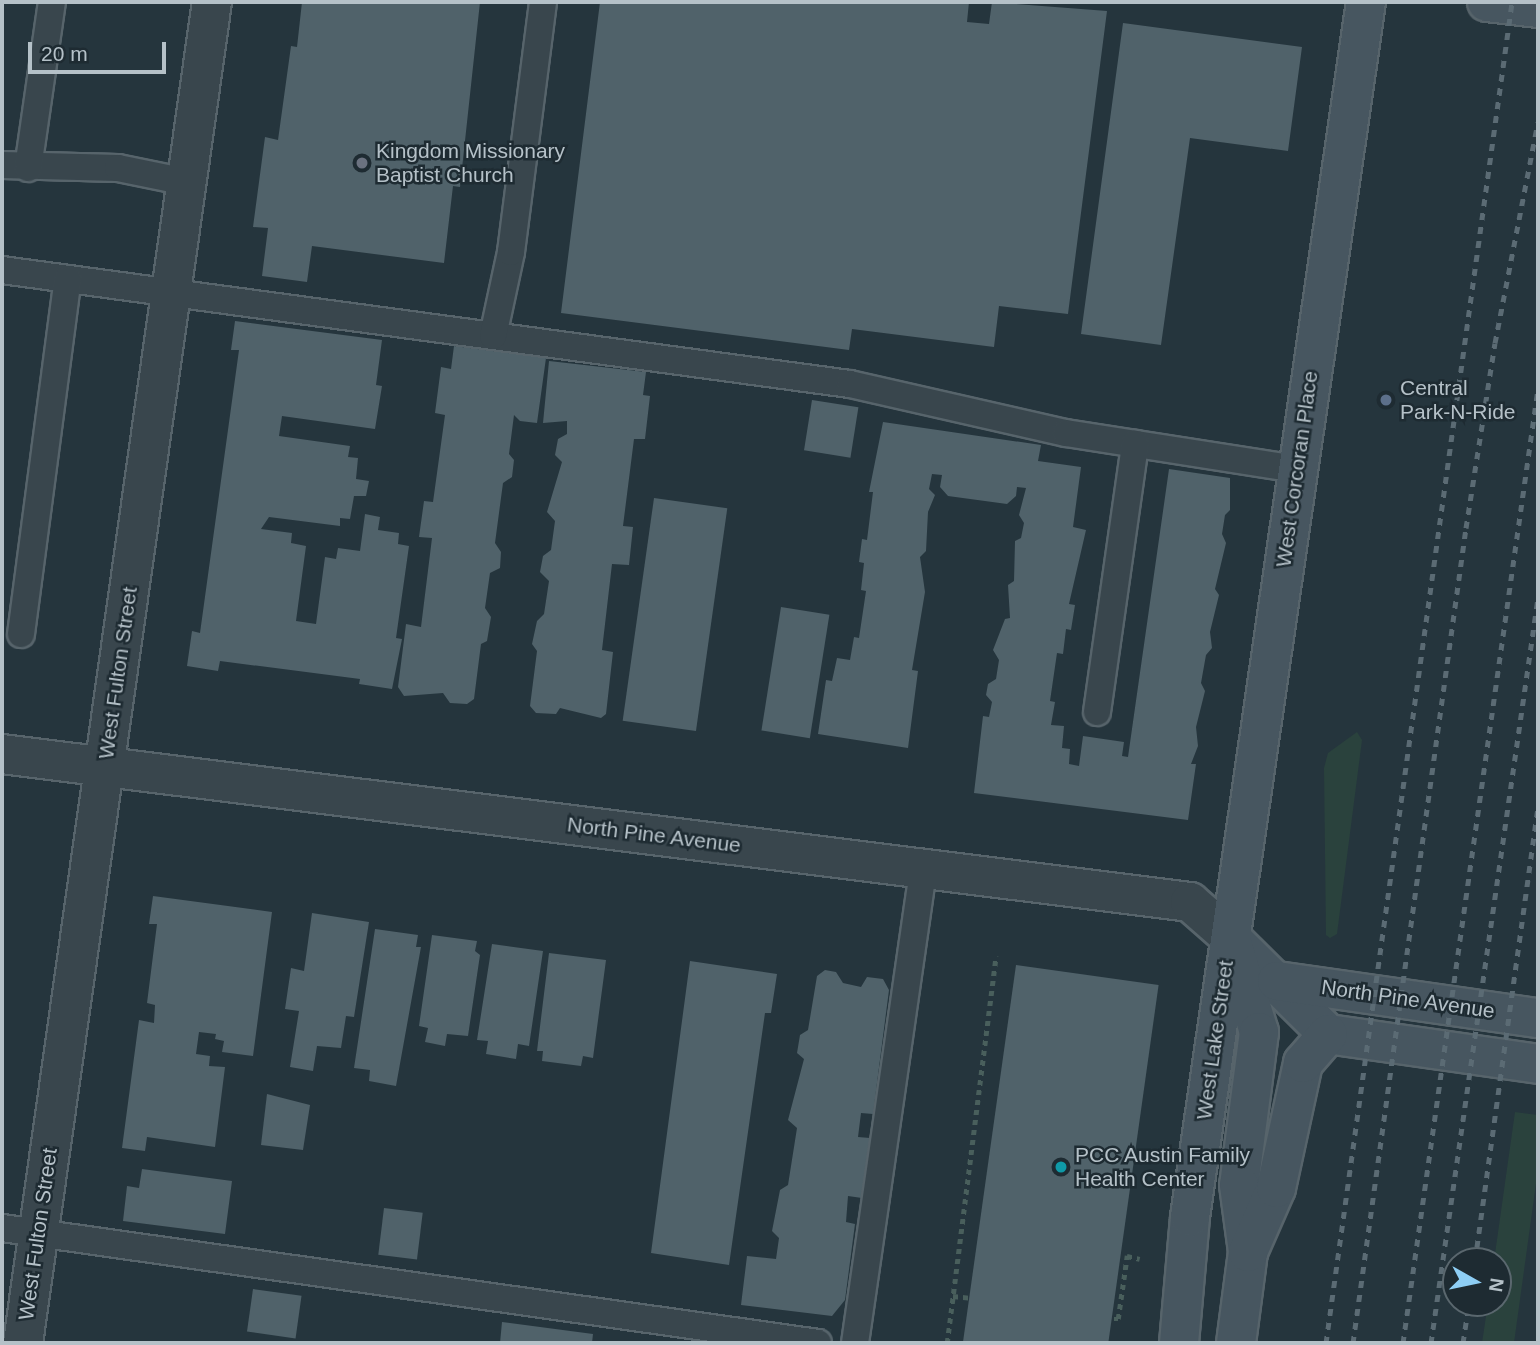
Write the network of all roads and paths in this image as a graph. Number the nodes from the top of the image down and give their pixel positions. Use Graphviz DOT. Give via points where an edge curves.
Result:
graph roads {
  1 [pos="52,2"];
  2 [pos="212,2"];
  3 [pos="543,2"];
  4 [pos="1366,2"];
  5 [pos="1488,2"];
  6 [pos="1538,8"];
  7 [pos="2,165"];
  8 [pos="28,168"];
  9 [pos="187,183"];
  10 [pos="2,270"];
  11 [pos="68,279"];
  12 [pos="171,292"];
  13 [pos="493,336"];
  14 [pos="1135,444"];
  15 [pos="1297,469"];
  16 [pos="21,634"];
  17 [pos="1097,712"];
  18 [pos="2,754"];
  19 [pos="105,767"];
  20 [pos="923,867"];
  21 [pos="1230,937"];
  22 [pos="996,956"];
  23 [pos="1277,981"];
  24 [pos="1538,1018"];
  25 [pos="1328,1034"];
  26 [pos="1538,1064"];
  27 [pos="20,1231"];
  28 [pos="1248,1252"];
  29 [pos="1140,1259"];
  30 [pos="953,1296"];
  31 [pos="971,1298"];
  32 [pos="1114,1319"];
  33 [pos="23,1343"];
  34 [pos="818,1343"];
  35 [pos="855,1343"];
  36 [pos="947,1343"];
  37 [pos="1179,1343"];
  38 [pos="1236,1343"];
  1 -- 8 [label="lane"];
  2 -- 9 [label="street, West Fulton Street"];
  3 -- 13 [label="lane" via="511,252"];
  4 -- 15 [label="main road, West Corcoran Place"];
  5 -- 6 [label="main road"];
  7 -- 8 [label="lane"];
  8 -- 9 [label="lane" via="118,168"];
  9 -- 12 [label="street, West Fulton Street"];
  10 -- 11 [label="lane"];
  11 -- 12 [label="lane"];
  11 -- 16 [label="lane"];
  12 -- 13 [label="lane"];
  12 -- 19 [label="street, West Fulton Street"];
  13 -- 14 [label="lane" via="850,384"];
  14 -- 15 [label="lane"];
  14 -- 17 [label="lane"];
  15 -- 21 [label="main road, West Corcoran Place"];
  18 -- 19 [label="street, North Pine Avenue"];
  19 -- 20 [label="street, North Pine Avenue"];
  19 -- 27 [label="street, West Fulton Street"];
  20 -- 21 [label="street, North Pine Avenue" via="1191,902"];
  20 -- 35 [label="lane"];
  21 -- 23 [label="main road, North Pine Avenue"];
  21 -- 28 [label="main road, West Lake Street" via="1259,1032 1238,1185"];
  21 -- 37 [label="main road, West Lake Street" via="1190,1217"];
  22 -- 30 [label="path"];
  23 -- 24 [label="main road, North Pine Avenue"];
  23 -- 25 [label="main road, North Pine Avenue"];
  25 -- 26 [label="main road"];
  25 -- 28 [label="main road" via="1303,1063 1276,1188"];
  27 -- 33 [label="street, West Fulton Street"];
  27 -- 34 [label="lane"];
  28 -- 38 [label="main road, West Lake Street"];
  29 -- 32 [label="path" via="1127,1256 1118,1319"];
  30 -- 31 [label="path"];
  30 -- 36 [label="path"];
}
